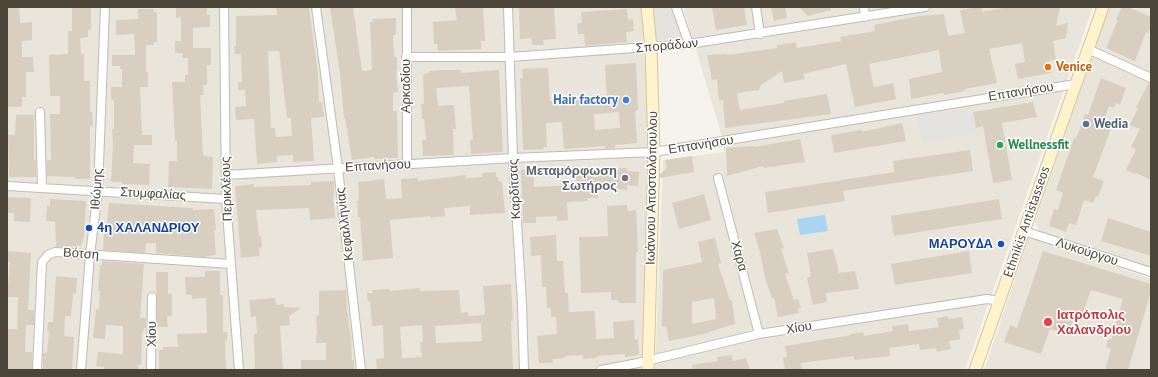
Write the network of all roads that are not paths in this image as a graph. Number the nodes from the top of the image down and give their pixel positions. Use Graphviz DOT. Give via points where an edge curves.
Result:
graph roads {
  1 [pos="105,7"];
  2 [pos="224,7"];
  3 [pos="316,7"];
  4 [pos="408,7"];
  5 [pos="508,7"];
  6 [pos="648,7"];
  7 [pos="676,7"];
  8 [pos="756,7"];
  9 [pos="864,7"];
  10 [pos="925,7"];
  11 [pos="1103,7"];
  12 [pos="865,17"];
  13 [pos="760,34"];
  14 [pos="689,44"];
  15 [pos="651,48"];
  16 [pos="1088,49"];
  17 [pos="406,57"];
  18 [pos="510,57"];
  19 [pos="1151,78"];
  20 [pos="1076,84"];
  21 [pos="40,112"];
  22 [pos="654,152"];
  23 [pos="514,158"];
  24 [pos="407,164"];
  25 [pos="338,168"];
  26 [pos="226,175"];
  27 [pos="718,178"];
  28 [pos="7,186"];
  29 [pos="42,188"];
  30 [pos="98,191"];
  31 [pos="226,199"];
  32 [pos="1024,231"];
  33 [pos="90,254"];
  34 [pos="231,264"];
  35 [pos="1151,272"];
  36 [pos="152,297"];
  37 [pos="1000,301"];
  38 [pos="759,334"];
  39 [pos="648,365"];
  40 [pos="36,370"];
  41 [pos="81,370"];
  42 [pos="151,370"];
  43 [pos="239,370"];
  44 [pos="361,370"];
  45 [pos="524,370"];
  46 [pos="601,370"];
  47 [pos="975,370"];
  1 -- 30 [label="street, Ιθώμης"];
  2 -- 26 [label="street, Περικλέους"];
  3 -- 25 [label="street, Κεφαλληνίας"];
  4 -- 17 [label="street, Αρκαδίου"];
  5 -- 18 [label="street, Καρδίτσας"];
  6 -- 15 [label="main road, Ιωάννου Αποστολόπουλου"];
  7 -- 14 [label="street"];
  8 -- 13 [label="street"];
  9 -- 12 [label="street"];
  10 -- 12 [label="street, Σποράδων"];
  11 -- 16 [label="main road, Ethnikis Antistasseos"];
  12 -- 13 [label="street, Σποράδων"];
  13 -- 14 [label="street, Σποράδων"];
  14 -- 15 [label="street, Σποράδων"];
  15 -- 18 [label="street, Σποράδων"];
  15 -- 22 [label="main road, Ιωάννου Αποστολόπουλου"];
  16 -- 19 [label="street"];
  16 -- 20 [label="main road, Ethnikis Antistasseos"];
  17 -- 18 [label="street, Σποράδων"];
  17 -- 24 [label="street, Αρκαδίου"];
  18 -- 23 [label="street, Καρδίτσας"];
  20 -- 22 [label="street, Επτανήσου"];
  20 -- 32 [label="main road, Ethnikis Antistasseos"];
  21 -- 29 [label="street"];
  22 -- 23 [label="street, Επτανήσου"];
  22 -- 39 [label="main road, Ιωάννου Αποστολόπουλου"];
  23 -- 24 [label="street, Επτανήσου"];
  23 -- 45 [label="street, Καρδίτσας"];
  24 -- 25 [label="street, Επτανήσου"];
  25 -- 26 [label="street, Επτανήσου"];
  25 -- 44 [label="street, Κεφαλληνίας"];
  26 -- 31 [label="street, Περικλέους"];
  27 -- 38 [label="street, Χαρα"];
  28 -- 29 [label="street, Στυμφαλίας"];
  29 -- 30 [label="street, Στυμφαλίας"];
  30 -- 31 [label="street, Στυμφαλίας"];
  30 -- 33 [label="street, Ιθώμης"];
  31 -- 34 [label="street, Περικλέους"];
  32 -- 35 [label="street, Λυκούργου"];
  32 -- 37 [label="main road, Ethnikis Antistasseos"];
  33 -- 34 [label="street, Βότση"];
  33 -- 40 [label="street, Βότση" via="55,252 42,262"];
  33 -- 41 [label="street, Ιθώμης"];
  34 -- 43 [label="street, Περικλέους"];
  36 -- 42 [label="street, Χίου"];
  37 -- 38 [label="street, Χίου" via="987,299"];
  37 -- 47 [label="main road, Ethnikis Antistasseos"];
  38 -- 39 [label="street, Χίου"];
  39 -- 46 [label="street, Χίου"];
}
